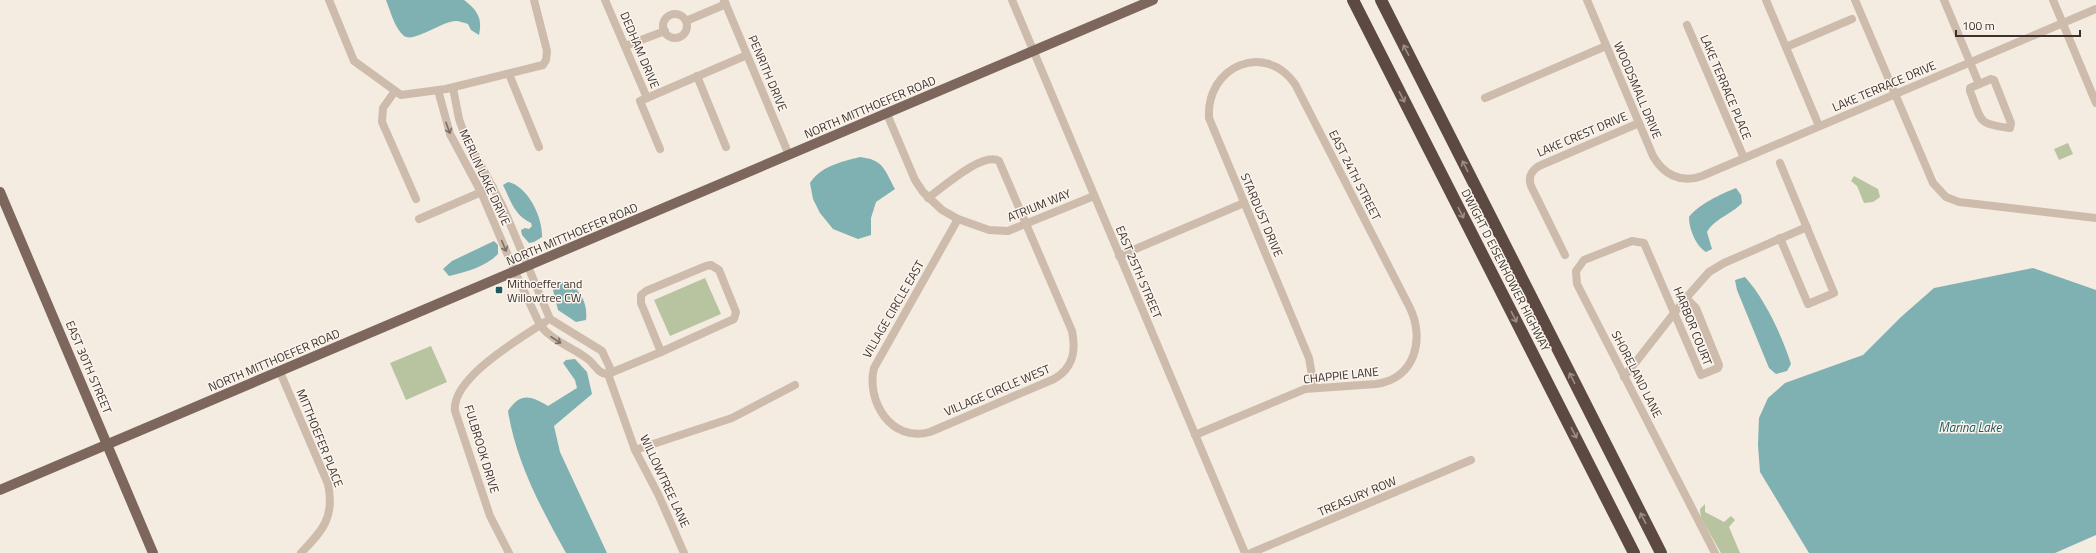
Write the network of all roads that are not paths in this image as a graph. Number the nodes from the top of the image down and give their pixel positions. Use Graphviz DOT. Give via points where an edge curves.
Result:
graph roads {
  1 [pos="329,0"];
  2 [pos="534,0"];
  3 [pos="606,0"];
  4 [pos="1012,0"];
  5 [pos="1153,0"];
  6 [pos="1353,0"];
  7 [pos="1381,0"];
  8 [pos="1587,0"];
  9 [pos="1766,0"];
  10 [pos="1855,0"];
  11 [pos="1944,0"];
  12 [pos="2053,0"];
  13 [pos="725,2"];
  14 [pos="2096,9"];
  15 [pos="1852,19"];
  16 [pos="686,21"];
  17 [pos="2062,23"];
  18 [pos="1686,25"];
  19 [pos="665,31"];
  20 [pos="625,46"];
  21 [pos="1606,46"];
  22 [pos="1786,47"];
  23 [pos="1033,52"];
  24 [pos="747,55"];
  25 [pos="1970,62"];
  26 [pos="1244,65"];
  27 [pos="509,74"];
  28 [pos="697,76"];
  29 [pos="1980,84"];
  30 [pos="446,89"];
  31 [pos="395,91"];
  32 [pos="1895,94"];
  33 [pos="647,98"];
  34 [pos="1485,98"];
  35 [pos="2096,103"];
  36 [pos="887,114"];
  37 [pos="1639,123"];
  38 [pos="1820,126"];
  39 [pos="539,147"];
  40 [pos="726,147"];
  41 [pos="660,149"];
  42 [pos="789,155"];
  43 [pos="1744,158"];
  44 [pos="1780,162"];
  45 [pos="1679,178"];
  46 [pos="493,187"];
  47 [pos="0,192"];
  48 [pos="481,192"];
  49 [pos="1094,196"];
  50 [pos="928,198"];
  51 [pos="416,199"];
  52 [pos="1244,203"];
  53 [pos="2096,218"];
  54 [pos="419,219"];
  55 [pos="958,219"];
  56 [pos="1027,224"];
  57 [pos="1807,227"];
  58 [pos="1780,238"];
  59 [pos="1640,241"];
  60 [pos="1565,255"];
  61 [pos="1119,256"];
  62 [pos="528,266"];
  63 [pos="515,272"];
  64 [pos="1686,298"];
  65 [pos="1674,312"];
  66 [pos="550,319"];
  67 [pos="540,326"];
  68 [pos="1418,331"];
  69 [pos="661,352"];
  70 [pos="280,372"];
  71 [pos="608,374"];
  72 [pos="1624,376"];
  73 [pos="795,385"];
  74 [pos="1314,387"];
  75 [pos="900,432"];
  76 [pos="1195,435"];
  77 [pos="108,445"];
  78 [pos="635,450"];
  79 [pos="1471,460"];
  80 [pos="0,490"];
  81 [pos="153,553"];
  82 [pos="301,553"];
  83 [pos="510,553"];
  84 [pos="684,553"];
  85 [pos="1245,553"];
  86 [pos="1251,553"];
  87 [pos="1634,553"];
  88 [pos="1661,553"];
  89 [pos="1715,553"];
  1 -- 31 [label="street" via="354,61"];
  2 -- 27 [label="street" via="547,52 546,60 539,67"];
  3 -- 20 [label="street, DEDHAM DRIVE"];
  4 -- 23 [label="street, EAST 25TH STREET"];
  5 -- 23 [label="main road, NORTH MITTHOEFER ROAD"];
  6 -- 87 [label="highway, DWIGHT D EISENHOWER HIGHWAY, one-way"];
  88 -- 7 [label="highway, DWIGHT D EISENHOWER HIGHWAY, one-way"];
  8 -- 21 [label="street, WOODSMALL DRIVE"];
  9 -- 22 [label="street"];
  10 -- 32 [label="street"];
  11 -- 25 [label="street"];
  12 -- 17 [label="street"];
  13 -- 16 [label="street"];
  13 -- 24 [label="street, PENRITH DRIVE"];
  14 -- 17 [label="street, LAKE TERRACE DRIVE"];
  15 -- 22 [label="street"];
  16 -- 19 [label="street" via="685,32 680,37 670,36"];
  16 -- 19 [label="street" via="680,15 672,15 664,23"];
  17 -- 25 [label="street, LAKE TERRACE DRIVE"];
  17 -- 35 [label="street"];
  18 -- 43 [label="street, LAKE TERRACE PLACE"];
  19 -- 20 [label="street"];
  20 -- 33 [label="street, DEDHAM DRIVE"];
  21 -- 34 [label="street"];
  21 -- 37 [label="street, WOODSMALL DRIVE"];
  22 -- 38 [label="street"];
  23 -- 36 [label="main road, NORTH MITTHOEFER ROAD"];
  23 -- 49 [label="street, EAST 25TH STREET"];
  24 -- 28 [label="street"];
  24 -- 42 [label="street, PENRITH DRIVE"];
  25 -- 29 [label="street"];
  25 -- 32 [label="street, LAKE TERRACE DRIVE"];
  26 -- 52 [label="street, STARDUST DRIVE" via="1221,78 1211,95 1209,106 1212,125"];
  26 -- 68 [label="street, EAST 24TH STREET" via="1272,65 1285,72 1295,84 1410,308"];
  27 -- 30 [label="street"];
  27 -- 39 [label="street"];
  28 -- 33 [label="street"];
  28 -- 40 [label="street"];
  29 -- 29 [label="street" via="1970,88 1970,91 1983,122 2010,128 2011,123 1994,80"];
  30 -- 31 [label="street" via="401,95"];
  30 -- 46 [label="street, MERLIN LAKE DRIVE" via="461,126"];
  30 -- 48 [label="street, MERLIN LAKE DRIVE, one-way" via="450,134"];
  31 -- 51 [label="street" via="384,108 382,122"];
  32 -- 38 [label="street, LAKE TERRACE DRIVE"];
  32 -- 53 [label="street" via="1933,183 1943,194 1957,201"];
  33 -- 41 [label="street, DEDHAM DRIVE" via="640,101"];
  36 -- 42 [label="main road, NORTH MITTHOEFER ROAD"];
  36 -- 50 [label="street, ATRIUM WAY" via="915,180"];
  37 -- 45 [label="street, WOODSMALL DRIVE" via="1657,163 1665,172"];
  37 -- 60 [label="street, LAKE CREST DRIVE" via="1538,166 1532,172 1530,184"];
  38 -- 43 [label="street, LAKE TERRACE DRIVE"];
  42 -- 62 [label="main road, NORTH MITTHOEFER ROAD"];
  43 -- 45 [label="street, LAKE TERRACE DRIVE" via="1698,177"];
  44 -- 57 [label="street"];
  46 -- 48 [label="street"];
  46 -- 62 [label="street, MERLIN LAKE DRIVE"];
  47 -- 77 [label="main road, EAST 30TH STREET"];
  48 -- 54 [label="street"];
  48 -- 63 [label="street, MERLIN LAKE DRIVE, one-way"];
  49 -- 56 [label="street, ATRIUM WAY"];
  49 -- 61 [label="street, EAST 25TH STREET"];
  50 -- 55 [label="street, ATRIUM WAY"];
  50 -- 56 [label="street, VILLAGE CIRCLE WEST" via="966,170 989,159 996,160 1001,164"];
  52 -- 61 [label="street"];
  52 -- 74 [label="street, STARDUST DRIVE" via="1309,358"];
  55 -- 56 [label="street, ATRIUM WAY" via="998,232"];
  55 -- 75 [label="street, VILLAGE CIRCLE EAST" via="874,368 871,383 878,402 887,420"];
  56 -- 75 [label="street, VILLAGE CIRCLE WEST" via="1072,330 1075,346 1070,364 1054,379 930,432"];
  57 -- 58 [label="street"];
  57 -- 58 [label="street" via="1834,290 1833,294 1810,304"];
  58 -- 64 [label="street" via="1715,268"];
  59 -- 65 [label="street, HARBOR COURT" via="1647,247"];
  59 -- 72 [label="street, SHORELAND LANE" via="1632,241 1584,260 1576,271 1577,284"];
  61 -- 76 [label="street, EAST 25TH STREET"];
  62 -- 63 [label="main road, NORTH MITTHOEFER ROAD"];
  62 -- 66 [label="street"];
  63 -- 67 [label="street"];
  63 -- 70 [label="main road, NORTH MITTHOEFER ROAD"];
  64 -- 65 [label="street"];
  64 -- 65 [label="street, HARBOR COURT" via="1696,308 1718,368 1700,375"];
  65 -- 72 [label="street"];
  66 -- 67 [label="street, FULBROOK DRIVE"];
  66 -- 71 [label="street, WILLOWTREE LANE" via="602,351 610,368"];
  67 -- 71 [label="street, one-way" via="546,333 581,354 598,370"];
  67 -- 83 [label="street, FULBROOK DRIVE" via="488,360 460,392 455,403 490,516"];
  68 -- 74 [label="street, CHAPPIE LANE" via="1413,358 1407,368 1395,378 1380,384"];
  69 -- 69 [label="street" via="734,319 736,312 719,270 715,267 706,266 641,295 641,304"];
  69 -- 71 [label="street"];
  70 -- 77 [label="main road, NORTH MITTHOEFER ROAD"];
  70 -- 82 [label="street, MITTHOEFER PLACE" via="326,478 330,495 330,511 325,525"];
  71 -- 78 [label="street, WILLOWTREE LANE"];
  72 -- 89 [label="street, SHORELAND LANE"];
  73 -- 78 [label="street" via="732,418"];
  74 -- 76 [label="street, CHAPPIE LANE" via="1296,392"];
  76 -- 85 [label="street, EAST 25TH STREET"];
  77 -- 80 [label="main road, NORTH MITTHOEFER ROAD"];
  77 -- 81 [label="main road, EAST 30TH STREET"];
  78 -- 84 [label="street, WILLOWTREE LANE"];
  79 -- 86 [label="street, TREASURY ROW"];
}
